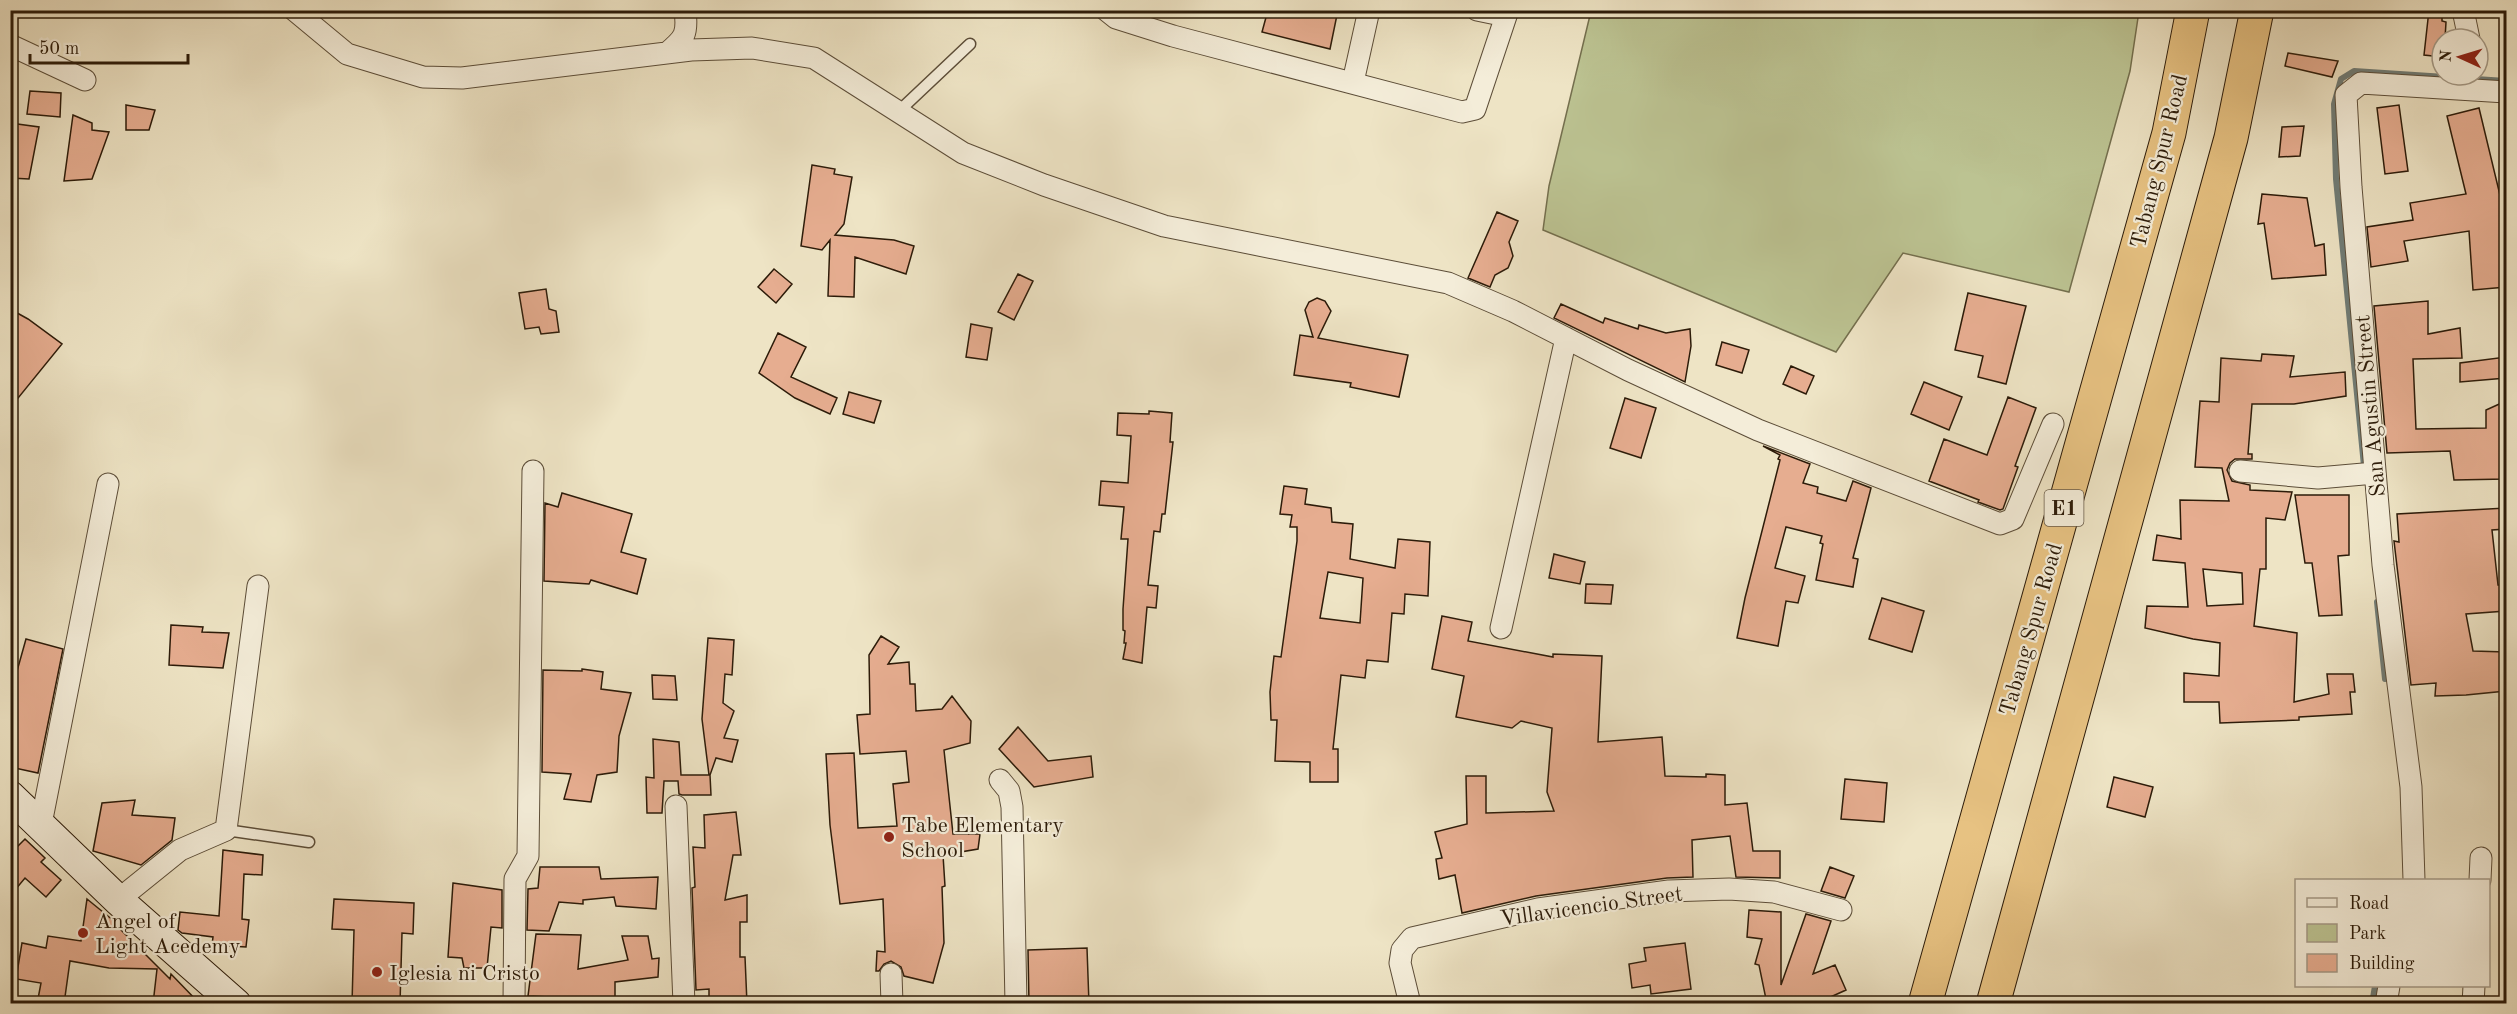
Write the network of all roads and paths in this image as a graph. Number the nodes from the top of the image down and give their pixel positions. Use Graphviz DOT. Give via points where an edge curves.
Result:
graph roads {
  1 [pos="294,10"];
  2 [pos="685,10"];
  3 [pos="1369,10"];
  4 [pos="1477,10"];
  5 [pos="2193,10"];
  6 [pos="2257,10"];
  7 [pos="2463,10"];
  8 [pos="1113,13"];
  9 [pos="1507,13"];
  10 [pos="2467,27"];
  11 [pos="970,44"];
  12 [pos="10,45"];
  13 [pos="667,53"];
  14 [pos="85,80"];
  15 [pos="1353,82"];
  16 [pos="2430,83"];
  17 [pos="2489,87"];
  18 [pos="2506,92"];
  19 [pos="898,112"];
  20 [pos="1566,339"];
  21 [pos="2053,424"];
  22 [pos="533,471"];
  23 [pos="2240,471"];
  24 [pos="2375,473"];
  25 [pos="108,484"];
  26 [pos="258,586"];
  27 [pos="1501,628"];
  28 [pos="1000,780"];
  29 [pos="10,796"];
  30 [pos="676,806"];
  31 [pos="41,824"];
  32 [pos="226,830"];
  33 [pos="309,842"];
  34 [pos="2481,858"];
  35 [pos="2414,879"];
  36 [pos="2480,879"];
  37 [pos="118,900"];
  38 [pos="1841,910"];
  39 [pos="891,974"];
  40 [pos="2389,987"];
  41 [pos="2474,987"];
  42 [pos="236,1004"];
  43 [pos="514,1004"];
  44 [pos="684,1004"];
  45 [pos="892,1004"];
  46 [pos="1016,1004"];
  47 [pos="1410,1004"];
  48 [pos="1925,1004"];
  49 [pos="1993,1004"];
  50 [pos="2386,1004"];
  51 [pos="2473,1004"];
  1 -- 13 [label="street" via="347,54 423,77 462,78"];
  2 -- 13 [label="street" via="688,29"];
  3 -- 15 [label="street"];
  4 -- 9 [label="street"];
  5 -- 48 [label="highway, Tabang Spur Road / E1" via="2169,133"];
  6 -- 49 [label="highway" via="2230,138"];
  7 -- 10 [label="street"];
  8 -- 15 [label="street" via="1173,36"];
  9 -- 15 [label="street" via="1475,109 1462,112"];
  11 -- 19 [label="lane"];
  12 -- 14 [label="street"];
  13 -- 19 [label="street" via="752,48 814,58"];
  16 -- 24 [label="street, San Agustin Street" via="2361,83 2346,95 2350,188"];
  17 -- 18 [label="street, San Agustin Street"];
  19 -- 20 [label="street" via="963,153 1164,226 1448,283"];
  20 -- 21 [label="street" via="1758,430 2000,524 2013,519"];
  20 -- 27 [label="street"];
  22 -- 43 [label="street" via="528,856 515,879"];
  23 -- 24 [label="street" via="2318,478"];
  24 -- 35 [label="street, San Agustin Street" via="2411,787"];
  25 -- 31 [label="street"];
  26 -- 32 [label="street"];
  28 -- 46 [label="street" via="1009,791 1012,807"];
  29 -- 31 [label="main road"];
  30 -- 44 [label="street"];
  31 -- 37 [label="main road"];
  32 -- 33 [label="lane"];
  32 -- 37 [label="street" via="180,850"];
  34 -- 36 [label="street"];
  37 -- 42 [label="main road"];
  38 -- 47 [label="street, Villavicencio Street" via="1774,892 1730,889 1670,891 1538,909 1412,938 1402,950 1400,963"];
  39 -- 45 [label="street"];
  40 -- 50 [label="street"];
  41 -- 51 [label="street"];
}
